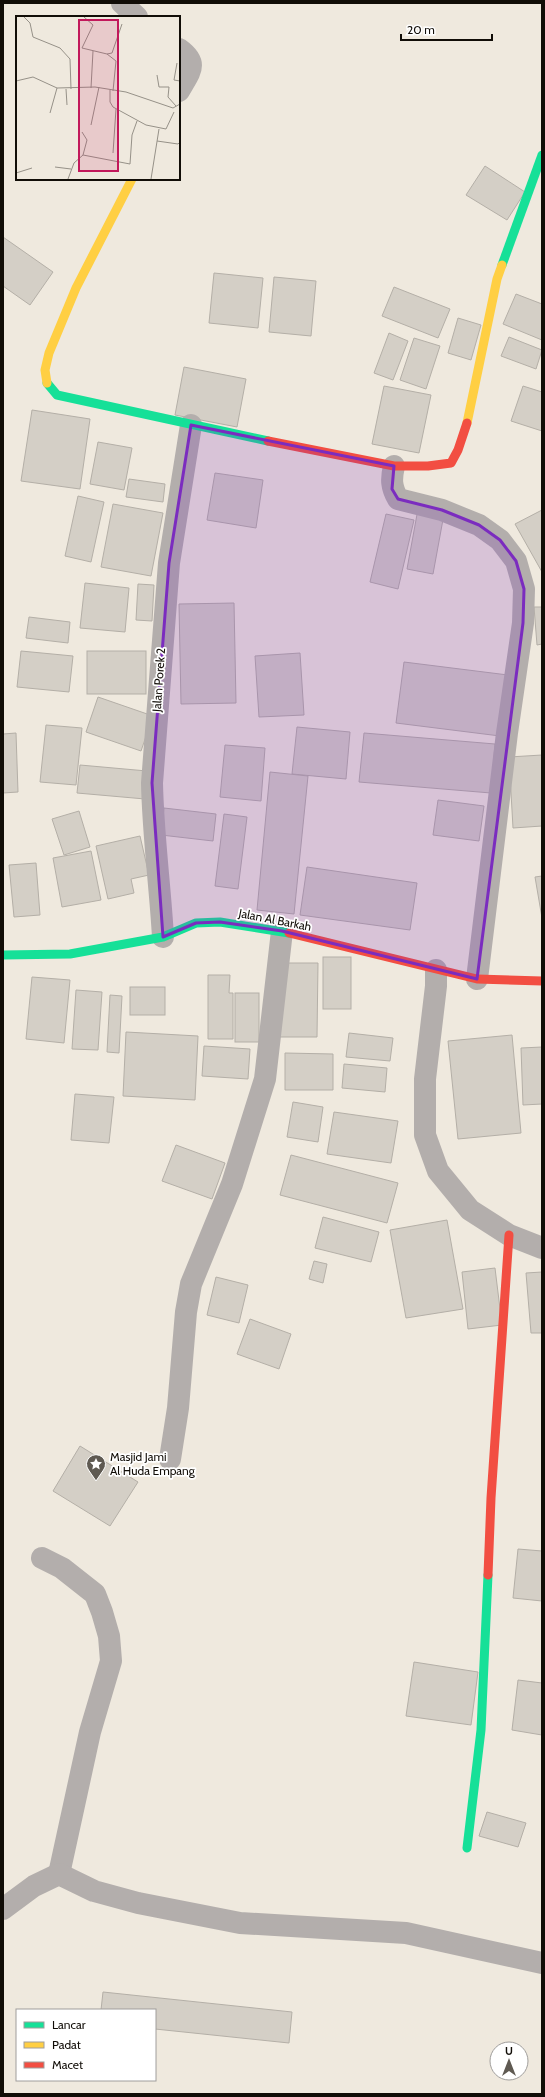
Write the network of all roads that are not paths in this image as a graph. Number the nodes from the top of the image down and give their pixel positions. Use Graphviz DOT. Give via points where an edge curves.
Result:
graph roads {
  1 [pos="122,3"];
  2 [pos="136,16"];
  3 [pos="180,50"];
  4 [pos="180,88"];
  5 [pos="542,155"];
  6 [pos="131,180"];
  7 [pos="191,425"];
  8 [pos="394,466"];
  9 [pos="282,931"];
  10 [pos="163,937"];
  11 [pos="3,955"];
  12 [pos="436,970"];
  13 [pos="477,979"];
  14 [pos="542,981"];
  15 [pos="509,1235"];
  16 [pos="542,1248"];
  17 [pos="170,1459"];
  18 [pos="42,1558"];
  19 [pos="467,1848"];
  20 [pos="59,1874"];
  21 [pos="3,1909"];
  22 [pos="542,1963"];
  1 -- 2 [label="street"];
  3 -- 4 [label="street" via="189,56 191,63 191,68"];
  5 -- 8 [label="street" via="497,279 470,413 458,450 451,463"];
  6 -- 7 [label="street" via="76,288 49,353 47,384 56,395"];
  7 -- 8 [label="street"];
  7 -- 10 [label="street, Jalan Porek 2" via="170,563 152,783"];
  8 -- 13 [label="street" via="391,477 392,489 398,499 442,510 479,525 500,540 516,561 524,589 523,623"];
  9 -- 10 [label="street, Jalan Al Barkah" via="220,922 196,923"];
  9 -- 12 [label="street, Jalan Al Barkah"];
  9 -- 17 [label="street" via="265,1079 232,1184 191,1284"];
  10 -- 11 [label="street, Jalan Al Barkah" via="70,954"];
  12 -- 13 [label="street, Jalan Al Barkah"];
  12 -- 15 [label="street" via="424,1079 424,1135 438,1171 470,1210"];
  13 -- 14 [label="street, Jalan Al Barkah"];
  15 -- 16 [label="street"];
  15 -- 19 [label="street" via="491,1498 482,1730"];
  18 -- 20 [label="street" via="62,1568 95,1594 109,1636 111,1661 90,1732"];
  20 -- 21 [label="street" via="34,1886"];
  20 -- 22 [label="street" via="94,1891 138,1903 240,1924 406,1933"];
}
